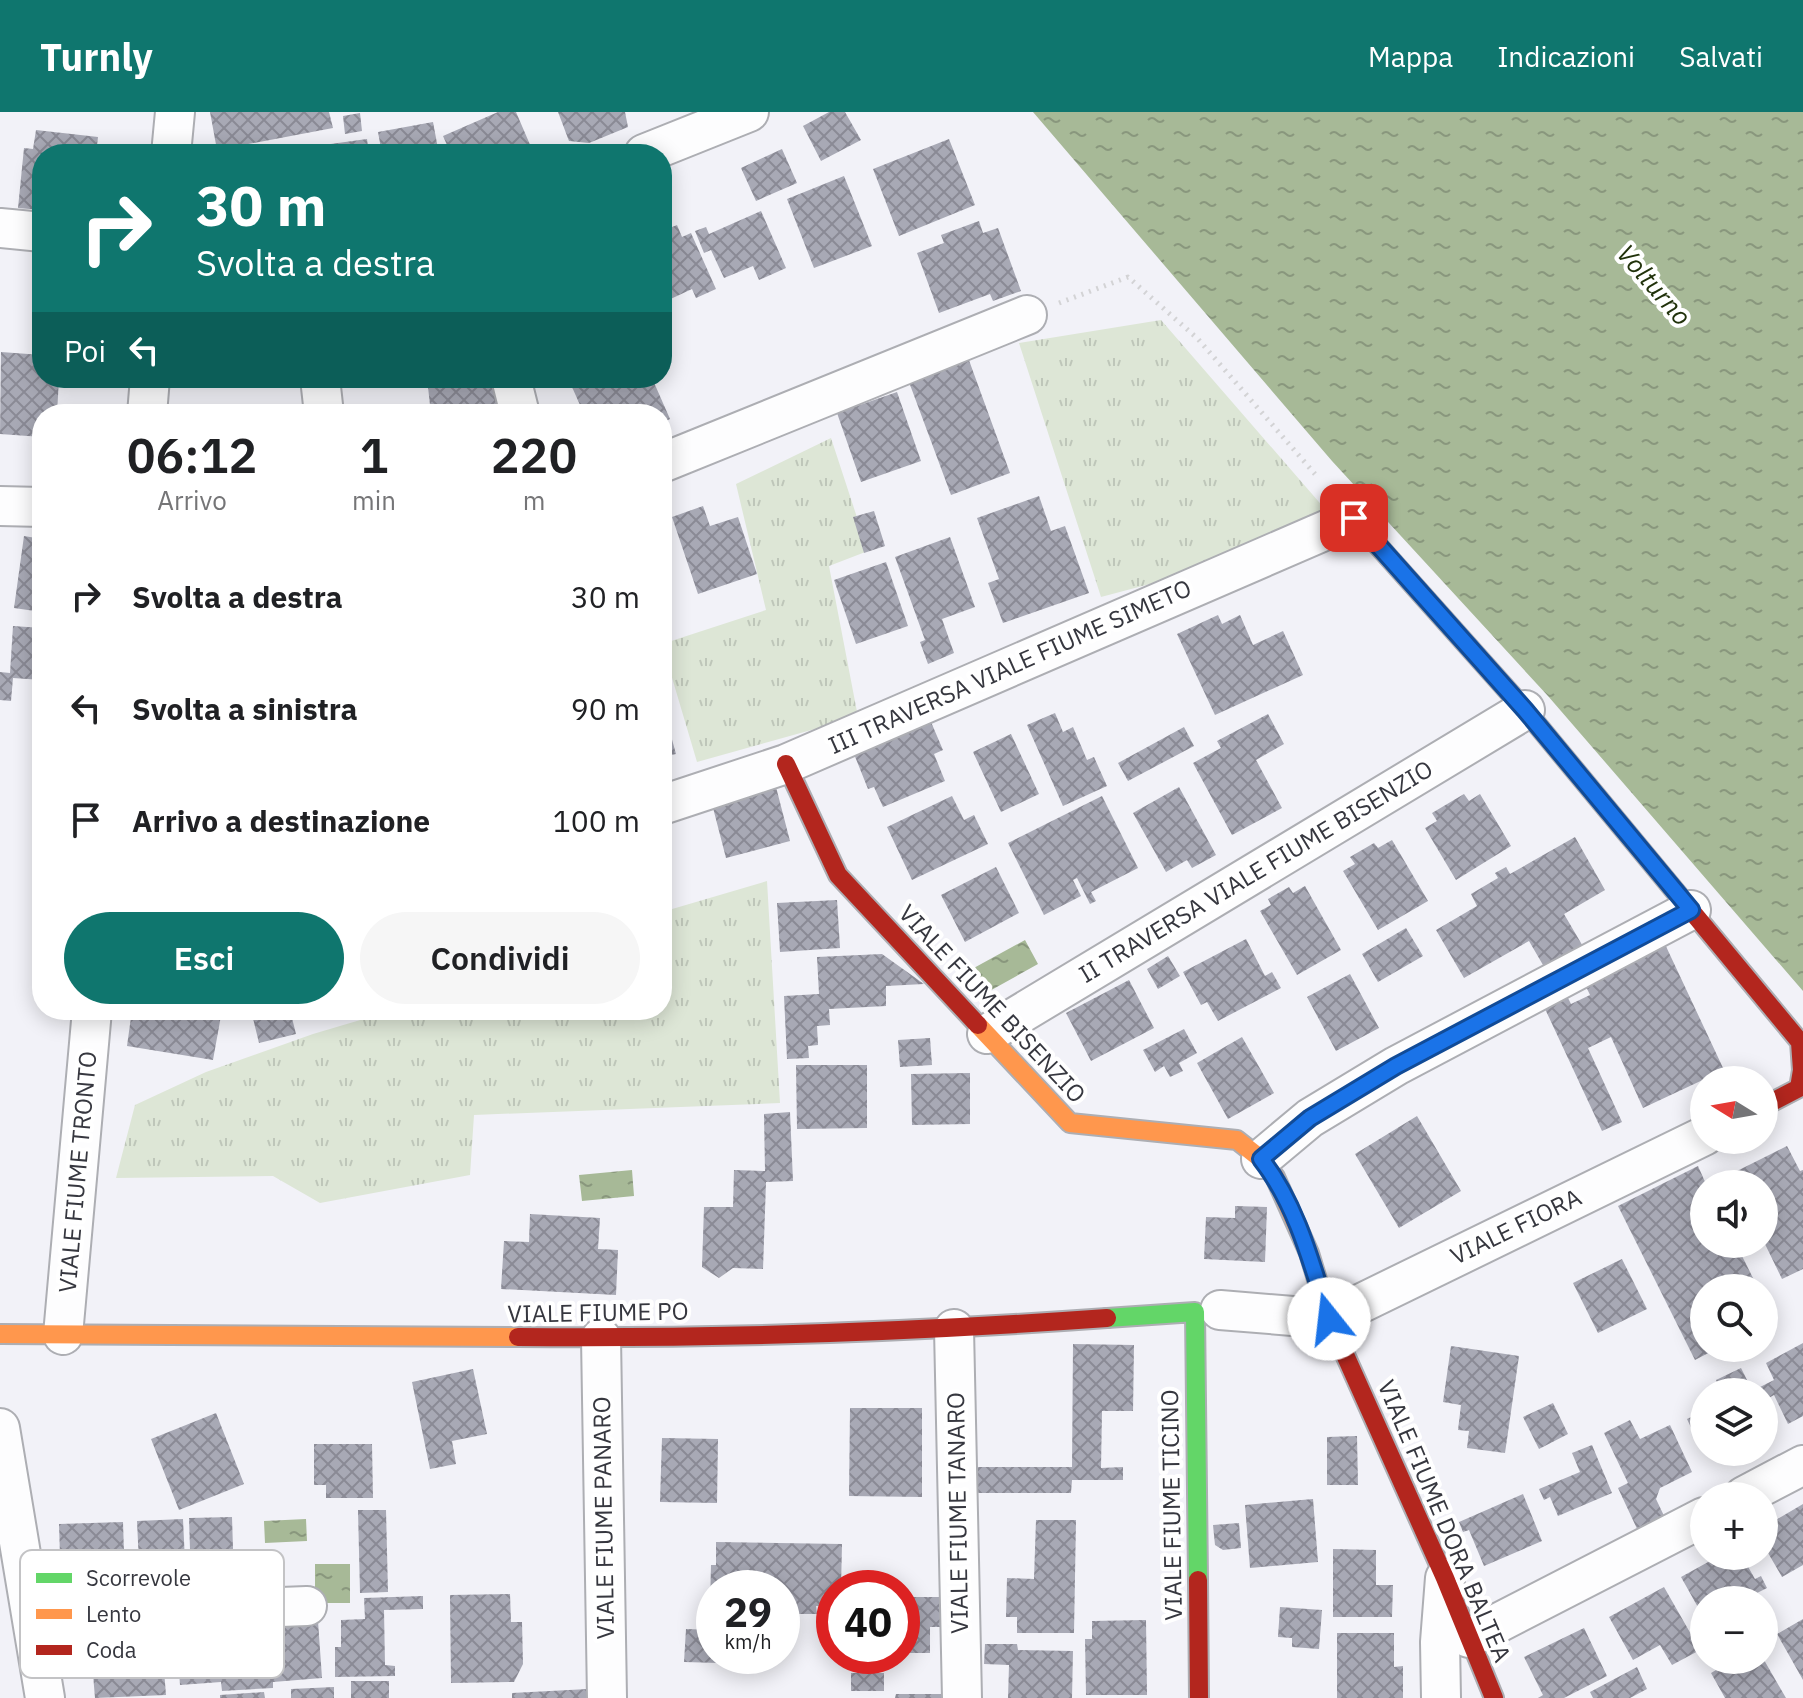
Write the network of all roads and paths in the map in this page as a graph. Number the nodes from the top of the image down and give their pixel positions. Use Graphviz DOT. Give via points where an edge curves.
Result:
graph roads {
  1 [pos="175,112"];
  2 [pos="749,112"];
  3 [pos="172,144"];
  4 [pos="669,144"];
  5 [pos="0,228"];
  6 [pos="32,231"];
  7 [pos="1027,315"];
  8 [pos="672,459"];
  9 [pos="0,506"];
  10 [pos="32,507"];
  11 [pos="1346,510"];
  12 [pos="1525,710"];
  13 [pos="786,764"];
  14 [pos="672,802"];
  15 [pos="1691,910"];
  16 [pos="91,1020"];
  17 [pos="987,1034"];
  18 [pos="1778,1099"];
  19 [pos="1690,1143"];
  20 [pos="1261,1159"];
  21 [pos="1208,1311"];
  22 [pos="1329,1319"];
  23 [pos="954,1329"];
  24 [pos="0,1334"];
  25 [pos="63,1335"];
  26 [pos="601,1338"];
  27 [pos="0,1428"];
  28 [pos="1803,1465"];
  29 [pos="1771,1482"];
  30 [pos="1690,1524"];
  31 [pos="21,1550"];
  32 [pos="1445,1578"];
  33 [pos="307,1606"];
  34 [pos="284,1607"];
  35 [pos="1469,1638"];
  36 [pos="42,1678"];
  37 [pos="45,1698"];
  38 [pos="607,1698"];
  39 [pos="962,1698"];
  40 [pos="1199,1698"];
  41 [pos="1441,1698"];
  42 [pos="1494,1698"];
  1 -- 3 [label="street"];
  2 -- 4 [label="street"];
  5 -- 6 [label="street"];
  7 -- 8 [label="street"];
  7 -- 11 [label="path" via="1128,277 1198,339"];
  9 -- 10 [label="street"];
  11 -- 12 [label="street"];
  11 -- 13 [label="street, III TRAVERSA VIALE FIUME SIMETO"];
  12 -- 15 [label="street"];
  12 -- 17 [label="street, II TRAVERSA VIALE FIUME BISENZIO"];
  13 -- 14 [label="street, III TRAVERSA VIALE FIUME SIMETO"];
  13 -- 17 [label="street, VIALE FIUME BISENZIO" via="838,875"];
  15 -- 18 [label="street" via="1800,1042 1799,1088"];
  15 -- 20 [label="street" via="1396,1066 1310,1118"];
  16 -- 25 [label="street, VIALE FIUME TRONTO"];
  17 -- 20 [label="street, VIALE FIUME BISENZIO" via="1070,1123 1237,1140"];
  19 -- 22 [label="street, VIALE FIORA"];
  20 -- 22 [label="street, VIALE FIUME BISENZIO" via="1275,1177 1309,1253"];
  21 -- 22 [label="street"];
  21 -- 23 [label="street, VIALE FIUME PO"];
  21 -- 40 [label="street, VIALE FIUME TICINO"];
  22 -- 32 [label="street, VIALE FIUME DORA BALTEA"];
  23 -- 26 [label="street, VIALE FIUME PO"];
  23 -- 39 [label="street, VIALE FIUME TANARO"];
  24 -- 25 [label="street, VIALE FIUME PO"];
  25 -- 26 [label="street, VIALE FIUME PO"];
  26 -- 38 [label="street, VIALE FIUME PANARO"];
  27 -- 31 [label="street"];
  28 -- 29 [label="street"];
  30 -- 35 [label="street"];
  32 -- 35 [label="street, VIALE FIUME DORA BALTEA"];
  32 -- 41 [label="street"];
  33 -- 34 [label="street"];
  35 -- 42 [label="street, VIALE FIUME DORA BALTEA"];
  36 -- 37 [label="street"];
}
